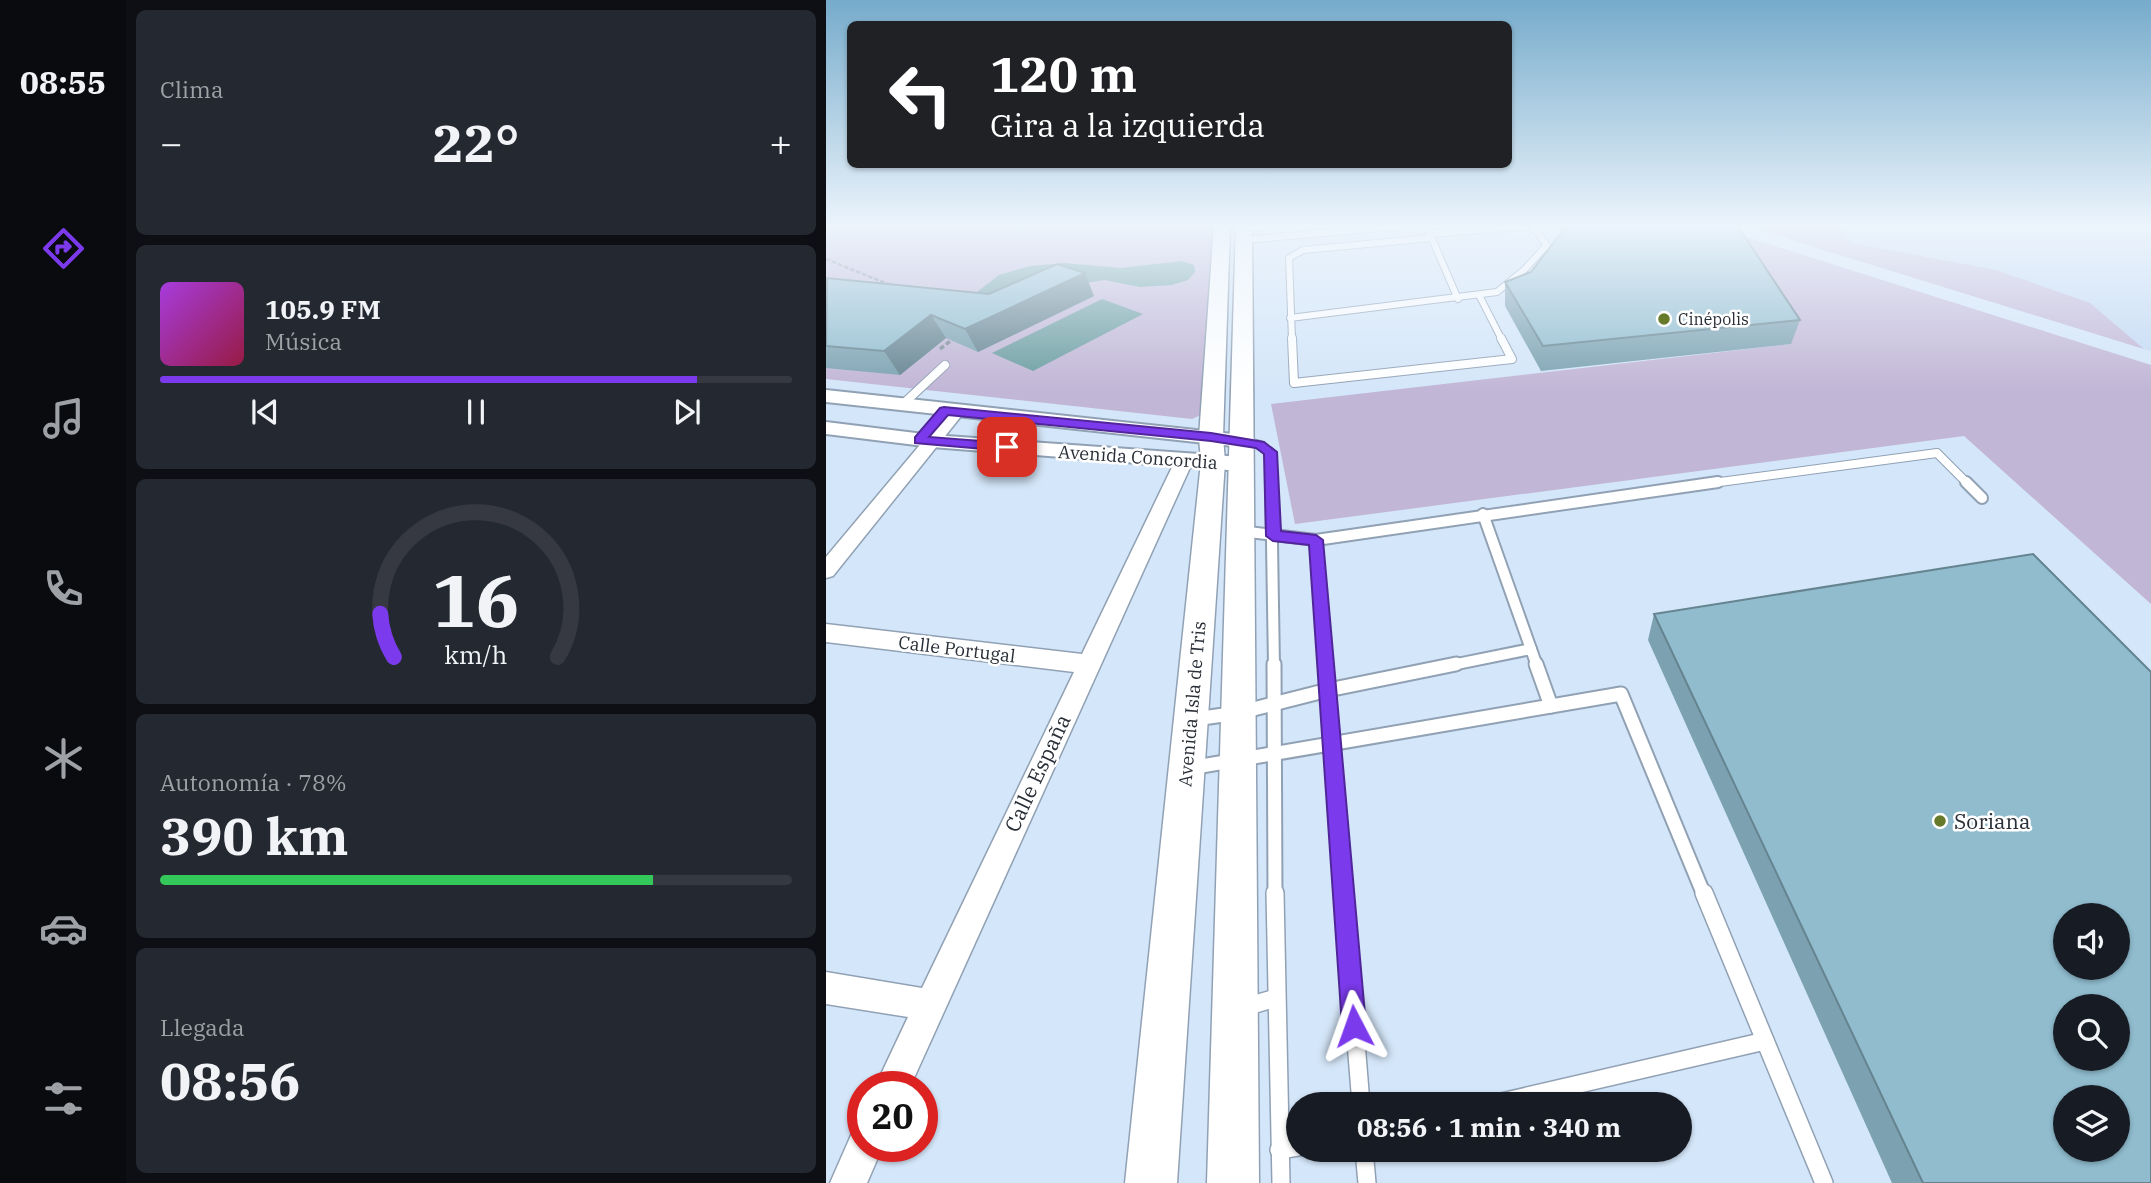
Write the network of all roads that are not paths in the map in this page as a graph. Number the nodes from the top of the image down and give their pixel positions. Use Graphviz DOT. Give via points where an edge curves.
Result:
graph roads {
  1 [pos="1233,280"];
  2 [pos="1289,280"];
  3 [pos="1450,280"];
  4 [pos="1511,280"];
  5 [pos="1479,296"];
  6 [pos="1458,299"];
  7 [pos="1290,318"];
  8 [pos="945,365"];
  9 [pos="826,396"];
  10 [pos="902,405"];
  11 [pos="950,411"];
  12 [pos="826,428"];
  13 [pos="926,440"];
  14 [pos="1218,453"];
  15 [pos="1982,498"];
  16 [pos="1483,514"];
  17 [pos="1240,531"];
  18 [pos="1273,536"];
  19 [pos="1316,540"];
  20 [pos="826,550"];
  21 [pos="826,571"];
  22 [pos="826,633"];
  23 [pos="1531,649"];
  24 [pos="1088,664"];
  25 [pos="1328,690"];
  26 [pos="1274,704"];
  27 [pos="1551,706"];
  28 [pos="1238,713"];
  29 [pos="1190,720"];
  30 [pos="1332,745"];
  31 [pos="1273,755"];
  32 [pos="1238,761"];
  33 [pos="1186,769"];
  34 [pos="826,988"];
  35 [pos="1276,998"];
  36 [pos="930,1006"];
  37 [pos="1235,1009"];
  38 [pos="1765,1041"];
  39 [pos="900,1071"];
  40 [pos="1360,1092"];
  41 [pos="1545,1092"];
  42 [pos="1286,1149"];
  43 [pos="1279,1150"];
  44 [pos="858,1162"];
  45 [pos="1365,1162"];
  46 [pos="848,1183"];
  47 [pos="1150,1183"];
  48 [pos="1233,1183"];
  49 [pos="1281,1183"];
  50 [pos="1367,1183"];
  51 [pos="1824,1183"];
  1 -- 14 [label="main road, Avenida Isla de Tris"];
  2 -- 7 [label="lane"];
  3 -- 6 [label="lane"];
  4 -- 5 [label="lane" via="1497,292"];
  5 -- 6 [label="lane"];
  5 -- 7 [label="lane" via="1512,359 1294,383"];
  6 -- 7 [label="lane"];
  8 -- 10 [label="lane"];
  9 -- 10 [label="street, Avenida Concordia"];
  10 -- 11 [label="street, Avenida Concordia"];
  11 -- 13 [label="street"];
  11 -- 14 [label="street, Avenida Concordia"];
  12 -- 13 [label="street, Avenida Concordia"];
  13 -- 14 [label="street, Avenida Concordia"];
  13 -- 20 [label="street"];
  13 -- 21 [label="street"];
  14 -- 17 [label="main road, Avenida Isla de Tris"];
  14 -- 18 [label="lane" via="1260,445 1270,452"];
  14 -- 24 [label="street, Calle España"];
  14 -- 29 [label="main road, Avenida Isla de Tris"];
  15 -- 16 [label="lane" via="1937,453"];
  16 -- 19 [label="lane"];
  16 -- 23 [label="lane"];
  17 -- 18 [label="lane"];
  17 -- 28 [label="main road, Avenida Isla de Tris"];
  18 -- 19 [label="lane"];
  18 -- 26 [label="lane"];
  19 -- 25 [label="lane"];
  22 -- 24 [label="street, Calle Portugal"];
  23 -- 25 [label="lane"];
  23 -- 27 [label="lane"];
  24 -- 36 [label="street, Calle España"];
  25 -- 26 [label="lane"];
  25 -- 30 [label="lane"];
  26 -- 28 [label="lane"];
  26 -- 31 [label="lane"];
  27 -- 30 [label="lane"];
  27 -- 38 [label="lane" via="1621,694"];
  28 -- 29 [label="lane"];
  28 -- 32 [label="main road, Avenida Isla de Tris"];
  29 -- 33 [label="main road, Avenida Isla de Tris"];
  30 -- 31 [label="lane"];
  30 -- 40 [label="lane"];
  31 -- 32 [label="lane"];
  31 -- 35 [label="lane"];
  32 -- 33 [label="lane"];
  32 -- 37 [label="main road, Avenida Isla de Tris"];
  33 -- 47 [label="main road, Avenida Isla de Tris"];
  34 -- 36 [label="street"];
  35 -- 37 [label="lane"];
  35 -- 43 [label="lane"];
  36 -- 39 [label="street, Calle España"];
  37 -- 48 [label="main road, Avenida Isla de Tris"];
  38 -- 41 [label="lane"];
  38 -- 51 [label="lane"];
  42 -- 43 [label="lane"];
  43 -- 49 [label="lane"];
  44 -- 46 [label="street"];
  45 -- 50 [label="lane"];
}
